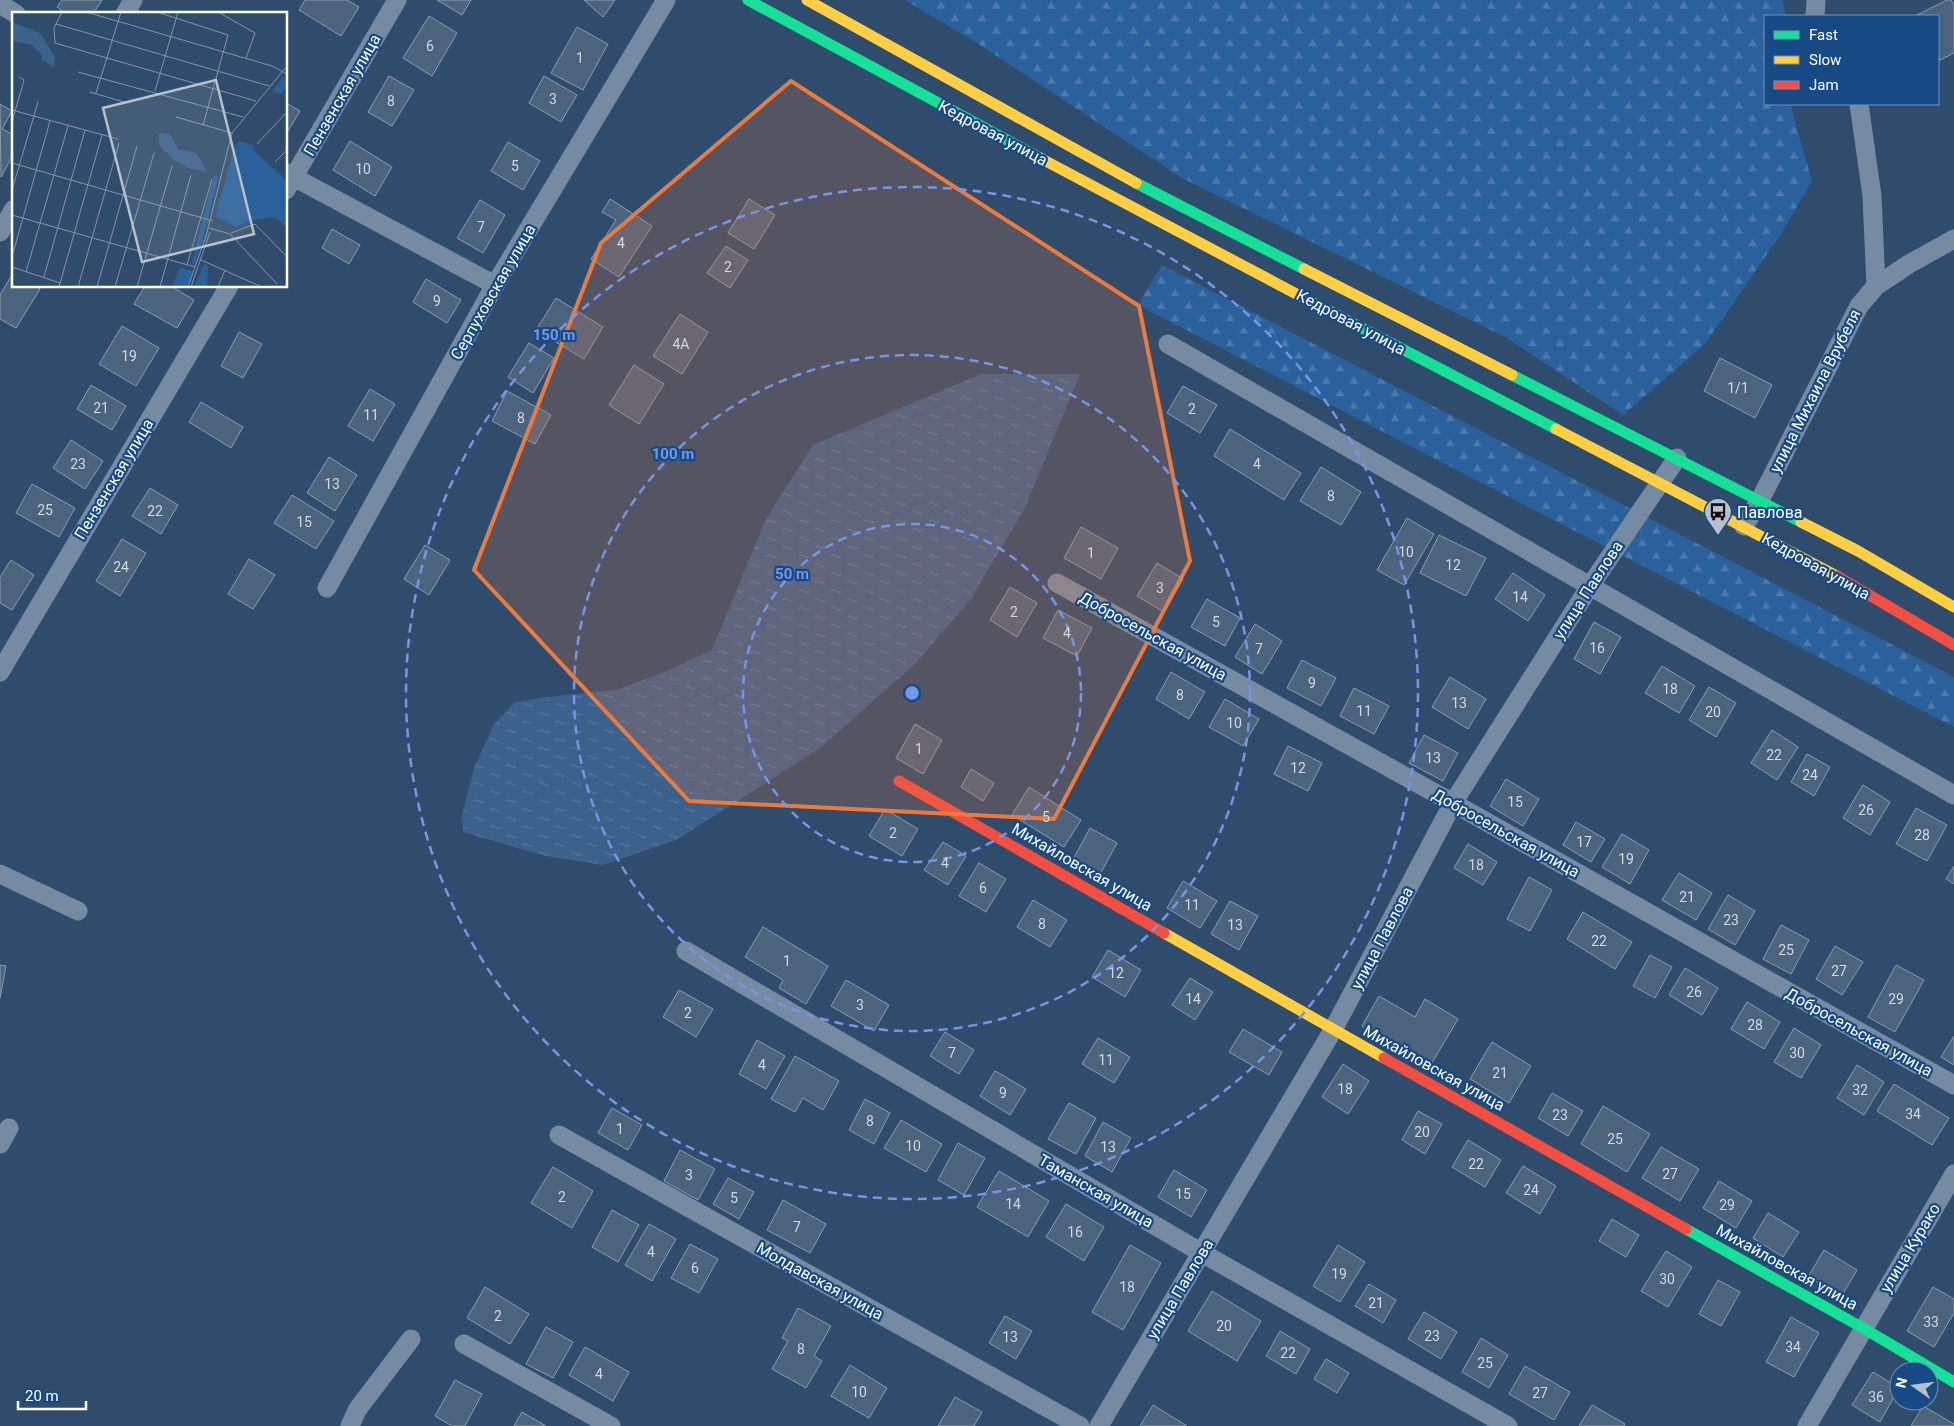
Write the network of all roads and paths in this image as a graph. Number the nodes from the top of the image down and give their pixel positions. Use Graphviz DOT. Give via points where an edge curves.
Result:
graph roads {
  1 [pos="133,0"];
  2 [pos="397,0"];
  3 [pos="666,0"];
  4 [pos="748,0"];
  5 [pos="807,0"];
  6 [pos="1816,0"];
  7 [pos="0,4"];
  8 [pos="13,12"];
  9 [pos="126,12"];
  10 [pos="1815,15"];
  11 [pos="1859,105"];
  12 [pos="289,180"];
  13 [pos="12,212"];
  14 [pos="0,232"];
  15 [pos="1954,239"];
  16 [pos="495,285"];
  17 [pos="1876,286"];
  18 [pos="228,288"];
  19 [pos="1168,344"];
  20 [pos="1677,458"];
  21 [pos="1659,483"];
  22 [pos="1760,500"];
  23 [pos="1744,526"];
  24 [pos="1057,583"];
  25 [pos="1590,586"];
  26 [pos="327,588"];
  27 [pos="1954,607"];
  28 [pos="1954,645"];
  29 [pos="0,672"];
  30 [pos="899,781"];
  31 [pos="1954,795"];
  32 [pos="1453,803"];
  33 [pos="0,874"];
  34 [pos="78,911"];
  35 [pos="686,951"];
  36 [pos="1334,1030"];
  37 [pos="1954,1085"];
  38 [pos="560,1135"];
  39 [pos="1954,1174"];
  40 [pos="1202,1253"];
  41 [pos="1863,1328"];
  42 [pos="411,1339"];
  43 [pos="464,1344"];
  44 [pos="1954,1382"];
  45 [pos="350,1426"];
  46 [pos="611,1426"];
  47 [pos="1080,1426"];
  48 [pos="1099,1426"];
  49 [pos="1508,1426"];
  50 [pos="1807,1426"];
  1 -- 9 [label="street"];
  2 -- 12 [label="street, Пензенская улица"];
  3 -- 16 [label="street, Серпуховская улица"];
  4 -- 21 [label="main road, Кедровая улица" via="1127,205"];
  5 -- 20 [label="main road, Кедровая улица" via="1148,190"];
  6 -- 10 [label="street"];
  7 -- 8 [label="street"];
  11 -- 17 [label="street" via="1872,196"];
  12 -- 16 [label="street"];
  13 -- 14 [label="street"];
  15 -- 17 [label="street, улица Михаила Врубеля"];
  16 -- 26 [label="street, Серпуховская улица"];
  17 -- 22 [label="street, улица Михаила Врубеля" via="1859,306"];
  18 -- 29 [label="street, Пензенская улица"];
  19 -- 25 [label="street"];
  20 -- 21 [label="street, улица Павлова"];
  20 -- 22 [label="main road, Кедровая улица"];
  21 -- 23 [label="main road, Кедровая улица"];
  21 -- 25 [label="street, улица Павлова"];
  22 -- 23 [label="street, улица Михаила Врубеля"];
  22 -- 27 [label="main road, Кедровая улица" via="1858,550"];
  23 -- 28 [label="main road, Кедровая улица"];
  24 -- 32 [label="street, Добросельская улица"];
  25 -- 31 [label="street"];
  25 -- 32 [label="street, улица Павлова"];
  30 -- 36 [label="main road, Михайловская улица"];
  32 -- 36 [label="street, улица Павлова"];
  32 -- 37 [label="street, Добросельская улица"];
  33 -- 34 [label="street"];
  35 -- 40 [label="street, Таманская улица"];
  36 -- 40 [label="street, улица Павлова"];
  36 -- 41 [label="main road, Михайловская улица"];
  38 -- 47 [label="street, Молдавская улица"];
  39 -- 41 [label="street, улица Курако"];
  40 -- 48 [label="street, улица Павлова"];
  40 -- 49 [label="street, Таманская улица"];
  41 -- 44 [label="main road, Михайловская улица"];
  41 -- 50 [label="street, улица Курако"];
  42 -- 45 [label="street" via="356,1410"];
  43 -- 46 [label="street"];
}
